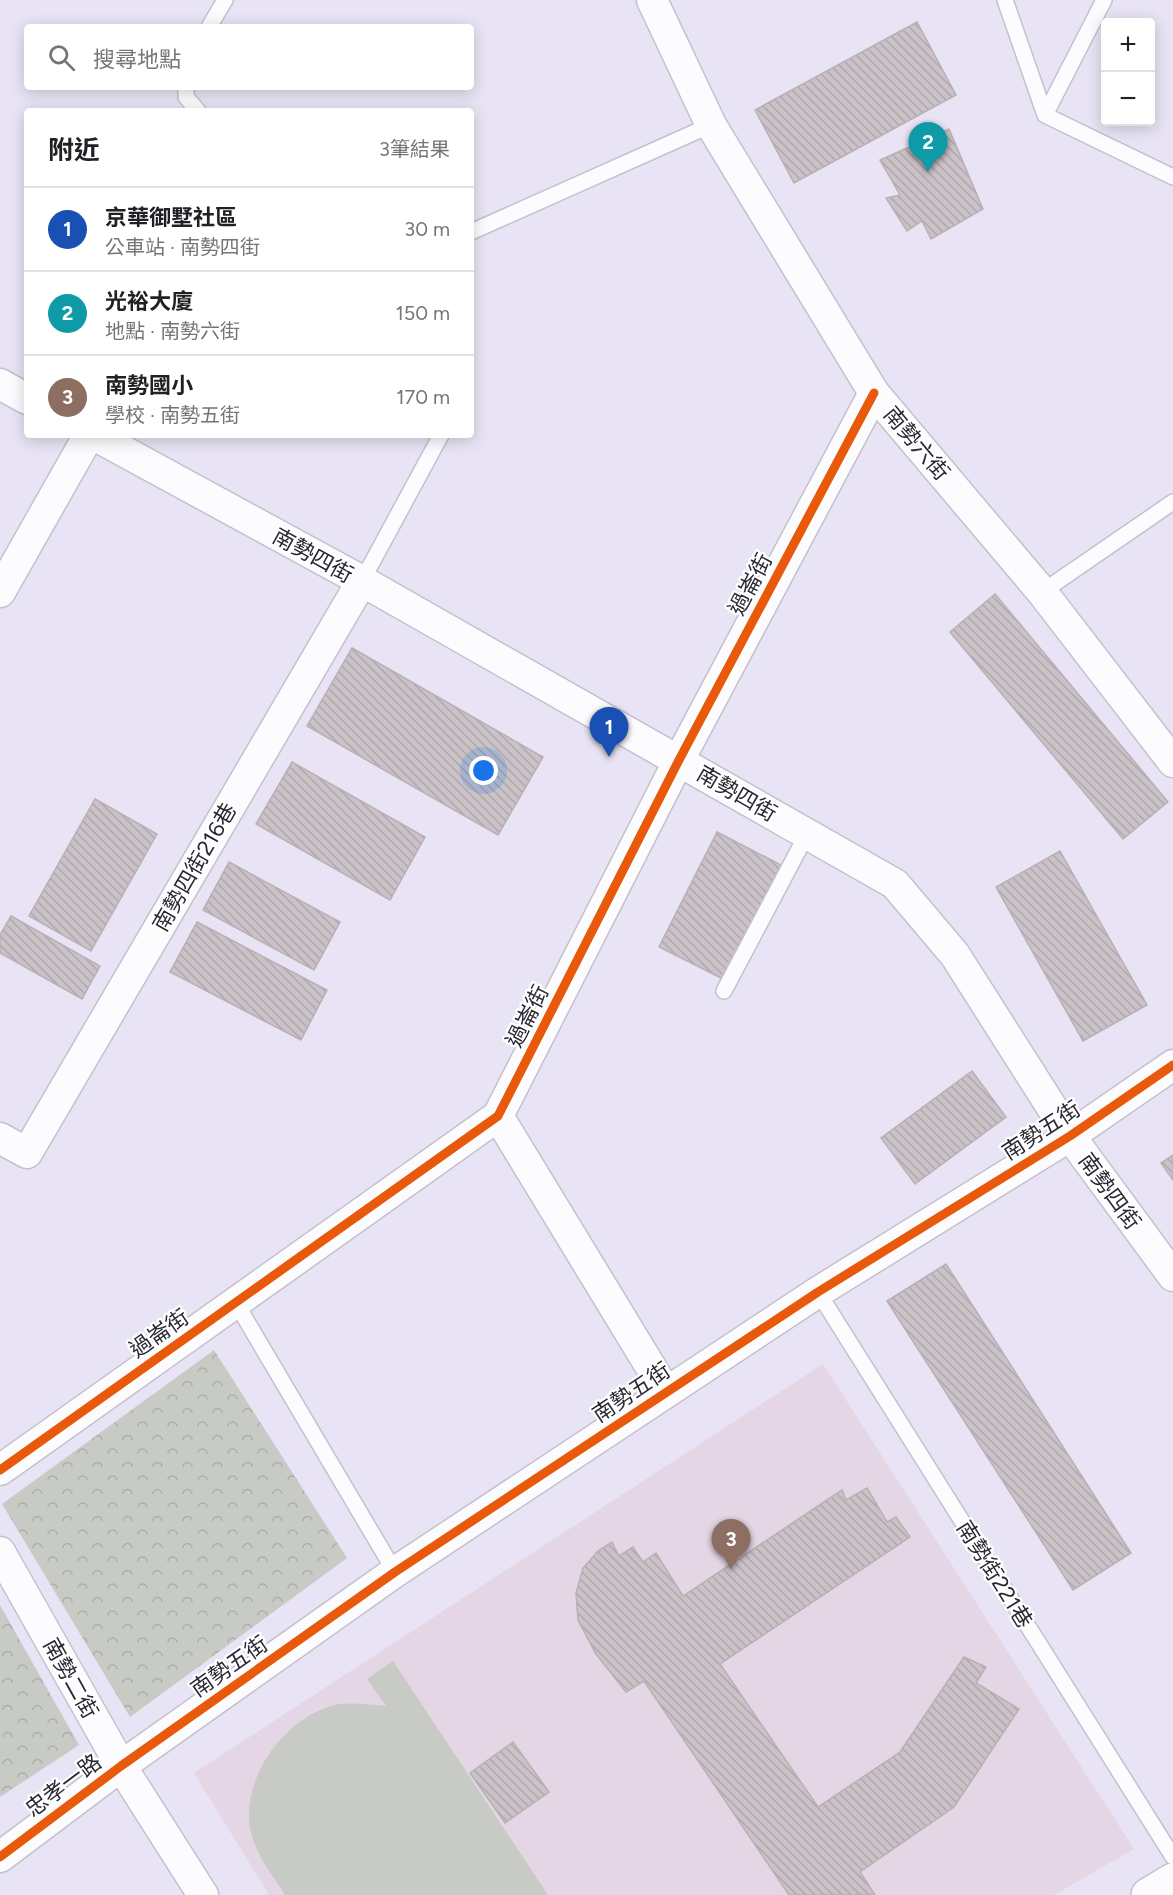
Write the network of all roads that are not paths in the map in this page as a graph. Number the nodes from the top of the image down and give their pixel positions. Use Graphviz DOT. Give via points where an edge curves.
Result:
graph roads {
  1 [pos="225,0"];
  2 [pos="652,0"];
  3 [pos="1005,0"];
  4 [pos="1104,0"];
  5 [pos="210,24"];
  6 [pos="186,90"];
  7 [pos="195,108"];
  8 [pos="1045,115"];
  9 [pos="711,125"];
  10 [pos="1173,177"];
  11 [pos="474,231"];
  12 [pos="0,384"];
  13 [pos="874,393"];
  14 [pos="24,397"];
  15 [pos="87,438"];
  16 [pos="100,438"];
  17 [pos="439,438"];
  18 [pos="1173,502"];
  19 [pos="362,581"];
  20 [pos="0,592"];
  21 [pos="1042,592"];
  22 [pos="679,760"];
  23 [pos="1173,762"];
  24 [pos="807,834"];
  25 [pos="724,991"];
  26 [pos="1173,1065"];
  27 [pos="498,1116"];
  28 [pos="1070,1136"];
  29 [pos="0,1138"];
  30 [pos="1173,1276"];
  31 [pos="818,1292"];
  32 [pos="236,1303"];
  33 [pos="666,1392"];
  34 [pos="0,1470"];
  35 [pos="0,1552"];
  36 [pos="395,1572"];
  37 [pos="121,1766"];
  38 [pos="0,1857"];
  39 [pos="1173,1857"];
  40 [pos="1173,1880"];
  41 [pos="203,1895"];
  42 [pos="1148,1895"];
  1 -- 5 [label="lane"];
  2 -- 9 [label="street, 南勢六街"];
  3 -- 8 [label="lane"];
  4 -- 8 [label="lane"];
  6 -- 7 [label="lane" via="186,97"];
  8 -- 10 [label="lane"];
  9 -- 11 [label="lane"];
  9 -- 13 [label="street, 南勢六街"];
  12 -- 14 [label="street"];
  13 -- 21 [label="street, 南勢六街"];
  13 -- 22 [label="street, 過崙街"];
  15 -- 20 [label="street"];
  16 -- 19 [label="street, 南勢四街"];
  17 -- 19 [label="lane"];
  18 -- 21 [label="lane"];
  19 -- 22 [label="street, 南勢四街"];
  19 -- 29 [label="street, 南勢四街216巷" via="27,1153"];
  21 -- 23 [label="street, 南勢六街"];
  22 -- 24 [label="street, 南勢四街"];
  22 -- 27 [label="street, 過崙街"];
  24 -- 25 [label="lane"];
  24 -- 28 [label="street, 南勢四街" via="895,884 955,955"];
  26 -- 28 [label="street, 南勢五街"];
  27 -- 32 [label="street, 過崙街"];
  27 -- 33 [label="street"];
  28 -- 30 [label="street, 南勢四街"];
  28 -- 31 [label="street, 南勢五街"];
  31 -- 33 [label="street, 南勢五街"];
  31 -- 39 [label="lane, 南勢街221巷"];
  32 -- 34 [label="street, 過崙街"];
  32 -- 36 [label="lane"];
  33 -- 36 [label="street, 南勢五街"];
  35 -- 37 [label="street, 南勢二街"];
  36 -- 37 [label="street, 南勢五街"];
  37 -- 38 [label="street, 忠孝一路"];
  37 -- 41 [label="street, 南勢二街"];
  40 -- 42 [label="main road"];
}
